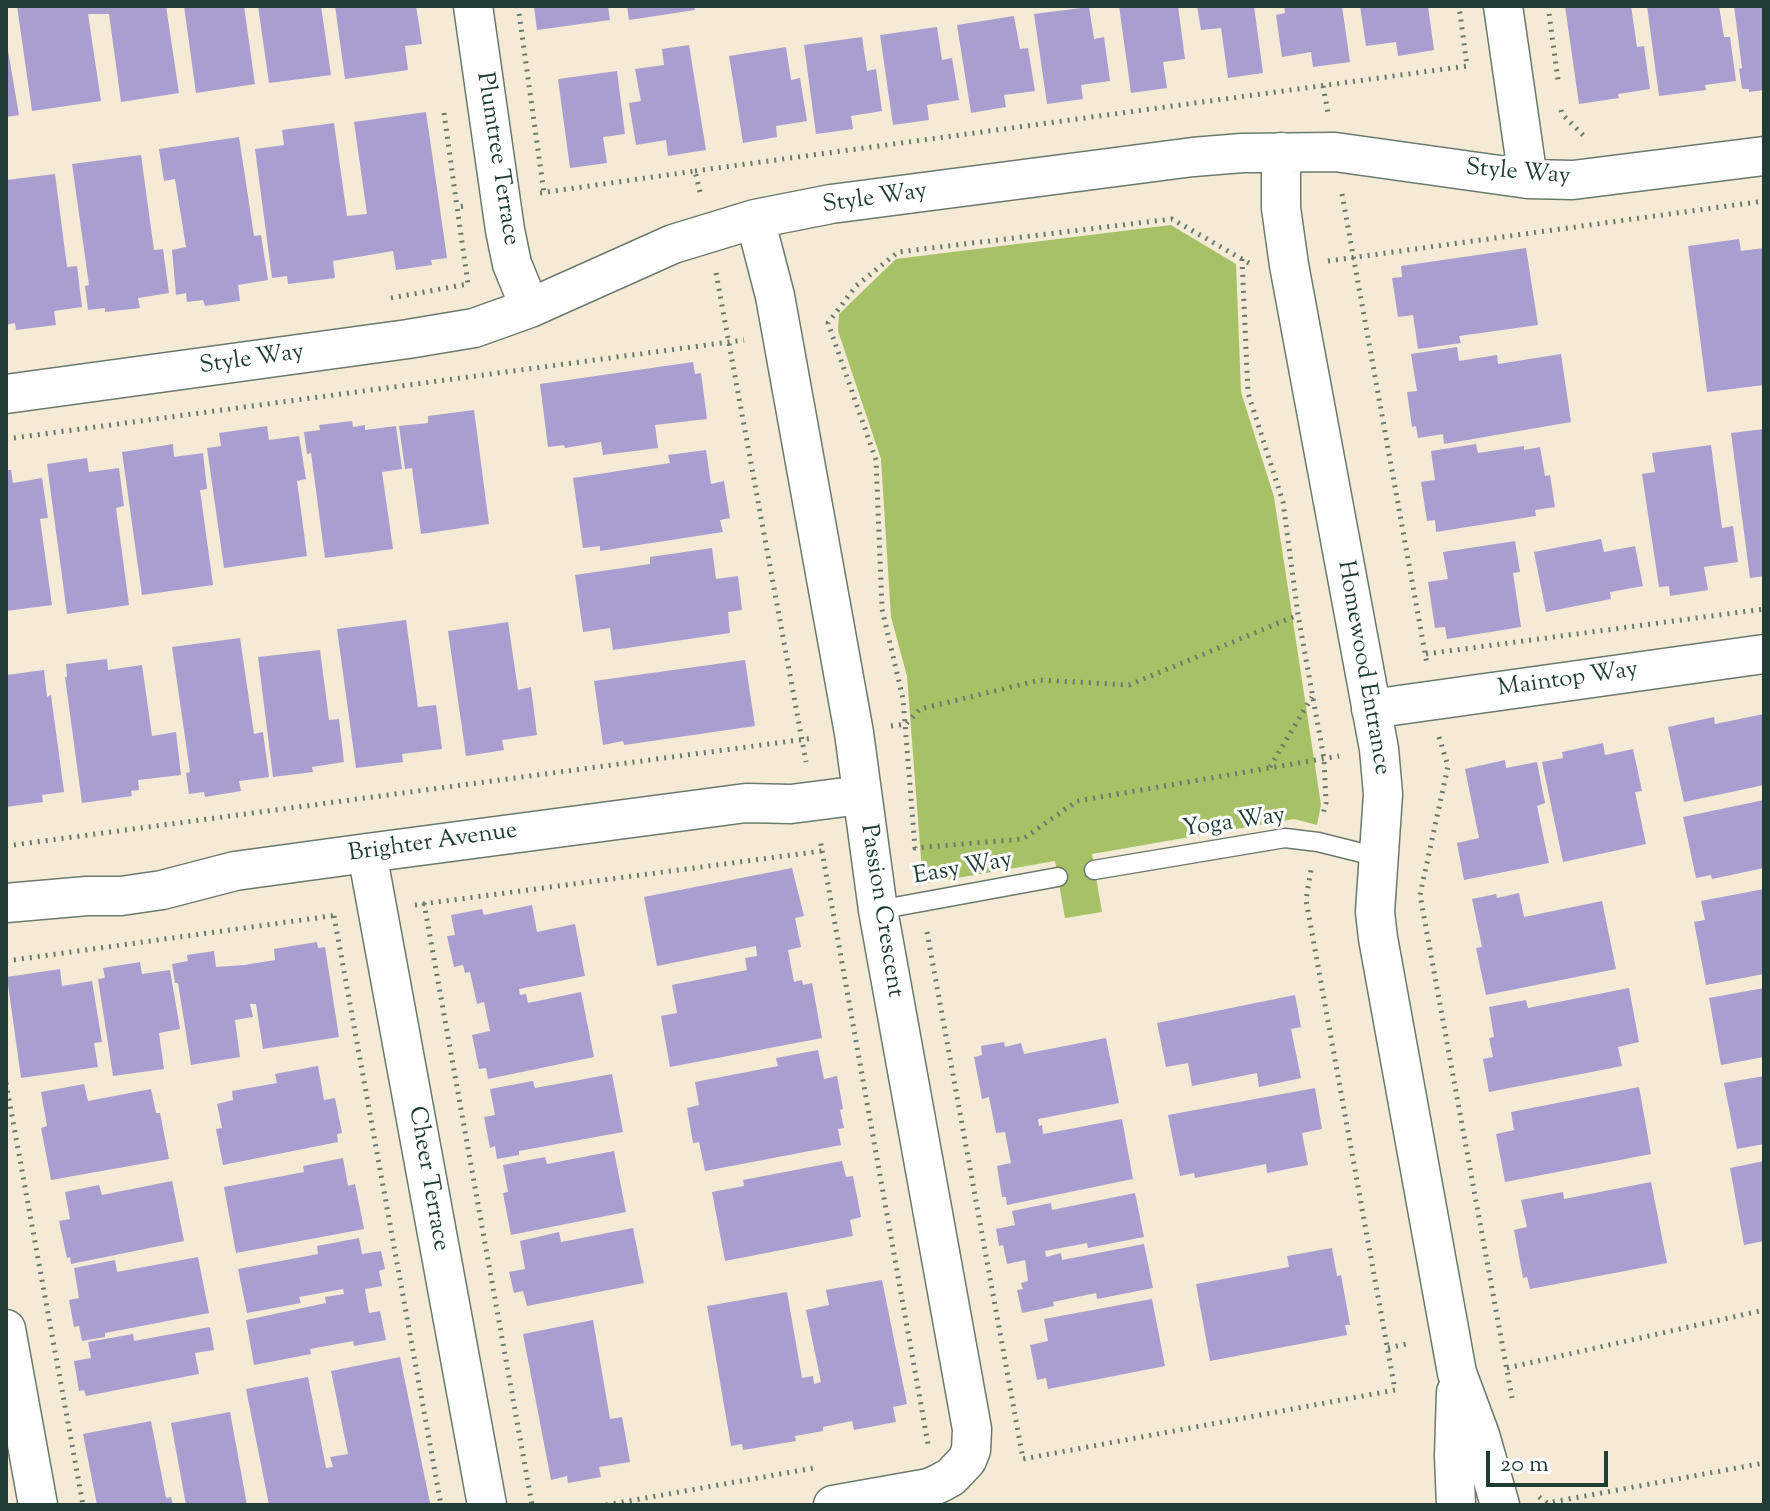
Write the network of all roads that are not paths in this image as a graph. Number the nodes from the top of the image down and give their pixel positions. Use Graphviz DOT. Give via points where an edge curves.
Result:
graph roads {
  1 [pos="473,6"];
  2 [pos="1503,6"];
  3 [pos="1281,152"];
  4 [pos="1764,156"];
  5 [pos="1528,179"];
  6 [pos="755,219"];
  7 [pos="530,308"];
  8 [pos="6,394"];
  9 [pos="1764,654"];
  10 [pos="1371,709"];
  11 [pos="861,795"];
  12 [pos="367,853"];
  13 [pos="1378,857"];
  14 [pos="1094,870"];
  15 [pos="1058,877"];
  16 [pos="6,903"];
  17 [pos="878,910"];
  18 [pos="6,1329"];
  19 [pos="1457,1373"];
  20 [pos="1514,1498"];
  21 [pos="38,1505"];
  22 [pos="487,1505"];
  23 [pos="833,1505"];
  24 [pos="1456,1505"];
  1 -- 7 [label="street, Plumtree Terrace" via="512,264"];
  2 -- 5 [label="street"];
  3 -- 5 [label="street, Style Way" via="1335,152"];
  3 -- 6 [label="street, Style Way" via="1193,157 831,204"];
  3 -- 10 [label="street, Homewood Entrance" via="1289,265"];
  4 -- 5 [label="street, Style Way" via="1620,176"];
  6 -- 7 [label="street, Style Way" via="673,244"];
  6 -- 11 [label="street, Passion Crescent" via="782,334"];
  7 -- 8 [label="street, Style Way" via="450,333"];
  9 -- 10 [label="street, Maintop Way"];
  10 -- 13 [label="street, Homewood Entrance" via="1383,794"];
  11 -- 12 [label="street, Brighter Avenue" via="791,804 746,803"];
  11 -- 17 [label="street, Passion Crescent"];
  12 -- 16 [label="street, Brighter Avenue" via="235,871 121,896"];
  12 -- 22 [label="street, Cheer Terrace"];
  13 -- 14 [label="lane, Yoga Way" via="1285,838"];
  13 -- 19 [label="street, Homewood Entrance" via="1378,938"];
  15 -- 17 [label="lane, Easy Way"];
  17 -- 23 [label="street, Passion Crescent" via="972,1439 967,1460 940,1483"];
  18 -- 21 [label="street"];
  19 -- 20 [label="street, Homewood Entrance" via="1480,1435"];
  19 -- 24 [label="street, Homewood Entrance"];
}
